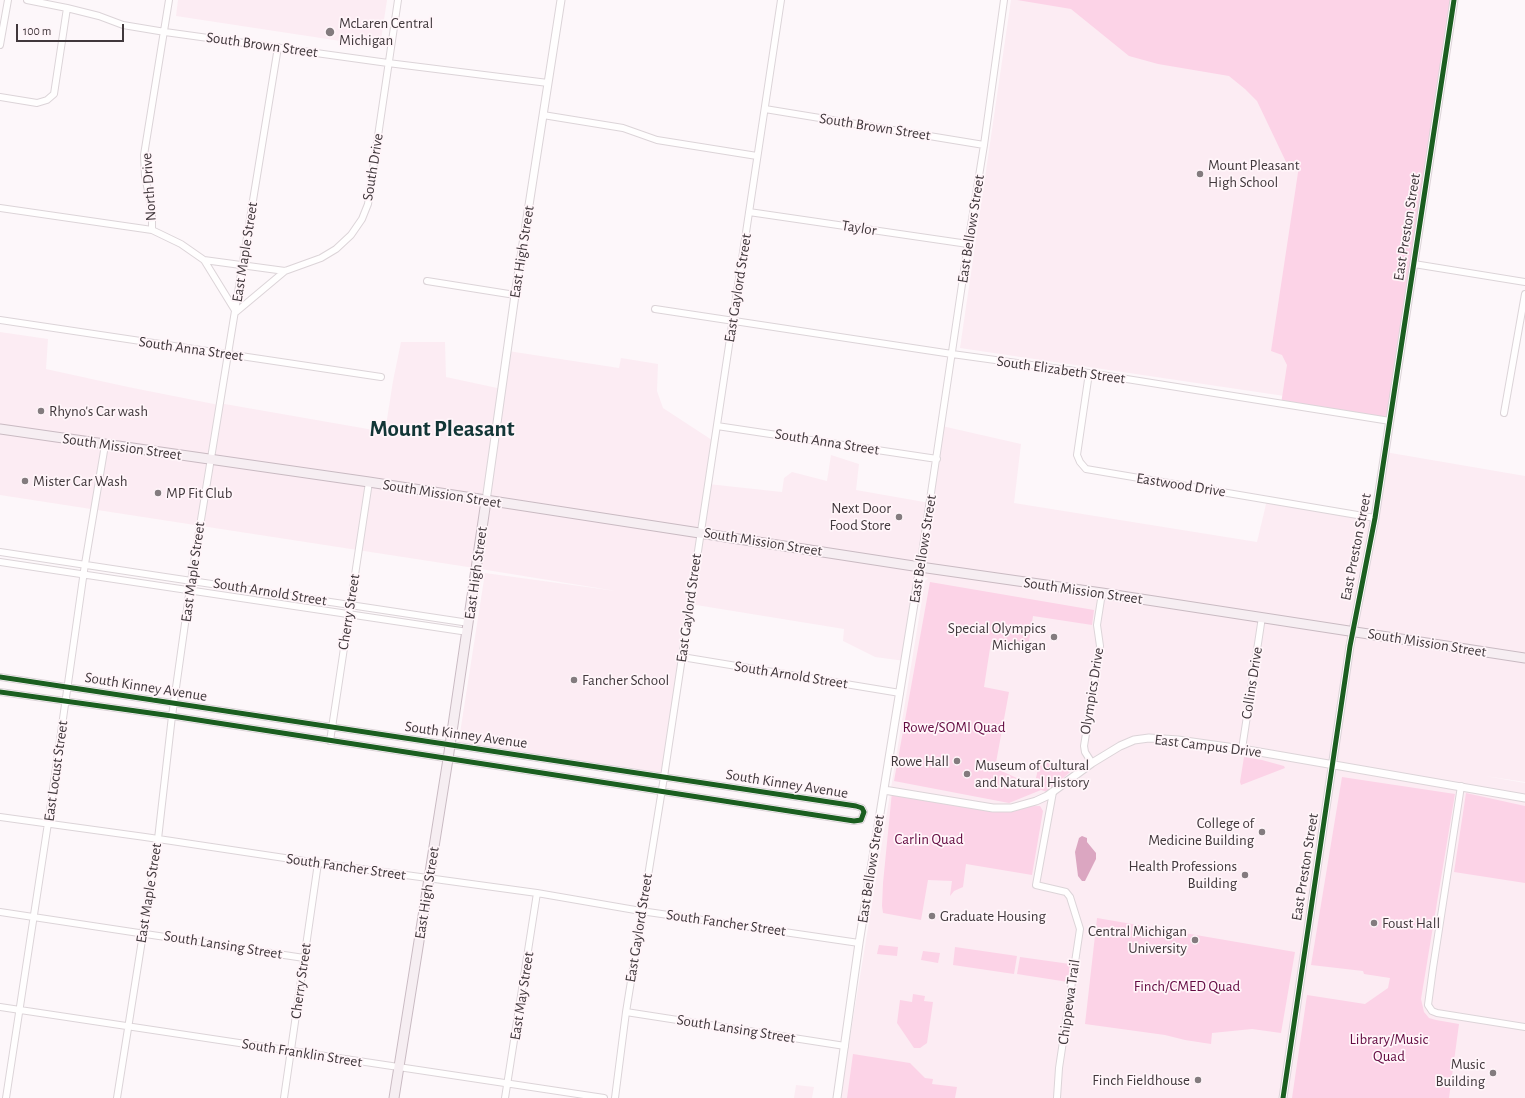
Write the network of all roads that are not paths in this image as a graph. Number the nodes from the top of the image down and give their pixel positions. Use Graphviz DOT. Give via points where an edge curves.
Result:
graph roads {
  1 [pos="8,0"];
  2 [pos="27,0"];
  3 [pos="170,0"];
  4 [pos="398,0"];
  5 [pos="561,0"];
  6 [pos="781,0"];
  7 [pos="1004,0"];
  8 [pos="1454,0"];
  9 [pos="67,8"];
  10 [pos="165,32"];
  11 [pos="0,45"];
  12 [pos="278,47"];
  13 [pos="388,63"];
  14 [pos="548,83"];
  15 [pos="0,97"];
  16 [pos="765,109"];
  17 [pos="543,115"];
  18 [pos="984,145"];
  19 [pos="757,156"];
  20 [pos="0,208"];
  21 [pos="749,212"];
  22 [pos="152,230"];
  23 [pos="968,244"];
  24 [pos="204,260"];
  25 [pos="1414,264"];
  26 [pos="242,266"];
  27 [pos="285,271"];
  28 [pos="427,281"];
  29 [pos="1525,282"];
  30 [pos="1525,294"];
  31 [pos="515,295"];
  32 [pos="655,308"];
  33 [pos="236,312"];
  34 [pos="0,320"];
  35 [pos="732,320"];
  36 [pos="228,354"];
  37 [pos="952,354"];
  38 [pos="1089,373"];
  39 [pos="381,377"];
  40 [pos="1504,413"];
  41 [pos="1390,421"];
  42 [pos="717,426"];
  43 [pos="0,429"];
  44 [pos="105,445"];
  45 [pos="210,459"];
  46 [pos="937,459"];
  47 [pos="368,482"];
  48 [pos="486,501"];
  49 [pos="1375,518"];
  50 [pos="700,533"];
  51 [pos="0,552"];
  52 [pos="0,562"];
  53 [pos="85,564"];
  54 [pos="920,568"];
  55 [pos="83,574"];
  56 [pos="191,580"];
  57 [pos="190,590"];
  58 [pos="1102,593"];
  59 [pos="350,604"];
  60 [pos="348,614"];
  61 [pos="1262,617"];
  62 [pos="468,627"];
  63 [pos="1353,631"];
  64 [pos="682,657"];
  65 [pos="1525,658"];
  66 [pos="0,677"];
  67 [pos="68,687"];
  68 [pos="0,692"];
  69 [pos="900,693"];
  70 [pos="66,702"];
  71 [pos="174,704"];
  72 [pos="172,716"];
  73 [pos="332,728"];
  74 [pos="330,741"];
  75 [pos="450,745"];
  76 [pos="1242,749"];
  77 [pos="448,759"];
  78 [pos="1092,763"];
  79 [pos="1332,765"];
  80 [pos="664,777"];
  81 [pos="1461,786"];
  82 [pos="884,790"];
  83 [pos="662,791"];
  84 [pos="1053,792"];
  85 [pos="1525,798"];
  86 [pos="0,817"];
  87 [pos="48,824"];
  88 [pos="158,839"];
  89 [pos="318,863"];
  90 [pos="429,879"];
  91 [pos="538,893"];
  92 [pos="641,911"];
  93 [pos="0,912"];
  94 [pos="33,917"];
  95 [pos="143,934"];
  96 [pos="859,942"];
  97 [pos="304,958"];
  98 [pos="0,1007"];
  99 [pos="20,1009"];
  100 [pos="626,1012"];
  101 [pos="129,1027"];
  102 [pos="1525,1028"];
  103 [pos="845,1046"];
  104 [pos="291,1051"];
  105 [pos="399,1067"];
  106 [pos="507,1084"];
  107 [pos="6,1098"];
  108 [pos="117,1098"];
  109 [pos="284,1098"];
  110 [pos="394,1098"];
  111 [pos="505,1098"];
  112 [pos="604,1098"];
  113 [pos="615,1098"];
  114 [pos="837,1098"];
  115 [pos="1057,1098"];
  116 [pos="1283,1098"];
  1 -- 11 [label="street"];
  2 -- 9 [label="street, South Brown Street"];
  3 -- 10 [label="street, North Drive"];
  4 -- 13 [label="street, South Drive"];
  5 -- 14 [label="street, East High Street"];
  6 -- 16 [label="street, East Gaylord Street"];
  7 -- 18 [label="street, East Bellows Street"];
  8 -- 25 [label="street, East Preston Street"];
  9 -- 10 [label="street, South Brown Street" via="123,25"];
  9 -- 15 [label="street" via="54,94 38,103"];
  10 -- 12 [label="street, South Brown Street"];
  10 -- 22 [label="street, North Drive" via="144,155 152,211"];
  12 -- 13 [label="street, South Brown Street"];
  12 -- 26 [label="street, East Maple Street"];
  13 -- 14 [label="street, South Brown Street"];
  13 -- 27 [label="street, South Drive" via="368,204 362,219 351,235 336,249 321,258"];
  14 -- 17 [label="street, East High Street"];
  16 -- 18 [label="street, South Brown Street"];
  16 -- 19 [label="street, East Gaylord Street"];
  17 -- 19 [label="street" via="623,128 657,140"];
  17 -- 31 [label="street, East High Street"];
  18 -- 23 [label="street, East Bellows Street"];
  19 -- 21 [label="street, East Gaylord Street"];
  20 -- 22 [label="street"];
  21 -- 23 [label="street, Taylor"];
  21 -- 35 [label="street, East Gaylord Street"];
  22 -- 24 [label="street, North Drive" via="181,244"];
  23 -- 37 [label="street, East Bellows Street"];
  24 -- 26 [label="street, North Drive"];
  24 -- 33 [label="street"];
  25 -- 29 [label="street"];
  25 -- 41 [label="street, East Preston Street"];
  26 -- 27 [label="street, South Drive"];
  26 -- 33 [label="street, East Maple Street"];
  27 -- 33 [label="street"];
  28 -- 31 [label="street"];
  30 -- 40 [label="street"];
  31 -- 48 [label="street, East High Street"];
  32 -- 35 [label="street, South Elizabeth Street"];
  33 -- 36 [label="street, East Maple Street"];
  34 -- 36 [label="street, South Anna Street"];
  35 -- 37 [label="street, South Elizabeth Street"];
  35 -- 42 [label="street, East Gaylord Street"];
  36 -- 39 [label="street, South Anna Street"];
  36 -- 45 [label="street, East Maple Street"];
  37 -- 38 [label="street, South Elizabeth Street"];
  37 -- 46 [label="street, East Bellows Street"];
  38 -- 41 [label="street, South Elizabeth Street"];
  38 -- 49 [label="street, Eastwood Drive" via="1077,455 1086,469"];
  41 -- 49 [label="street, East Preston Street"];
  42 -- 46 [label="street, South Anna Street"];
  42 -- 50 [label="street, East Gaylord Street"];
  43 -- 44 [label="main road, South Mission Street"];
  44 -- 45 [label="main road, South Mission Street"];
  44 -- 53 [label="street, East Locust Street"];
  45 -- 47 [label="main road, South Mission Street"];
  45 -- 56 [label="street, East Maple Street"];
  46 -- 54 [label="street, East Bellows Street"];
  47 -- 48 [label="main road, South Mission Street"];
  47 -- 59 [label="street, Cherry Street"];
  48 -- 50 [label="main road, South Mission Street"];
  48 -- 62 [label="main road, East High Street"];
  49 -- 63 [label="street, East Preston Street"];
  50 -- 54 [label="main road, South Mission Street"];
  50 -- 64 [label="street, East Gaylord Street"];
  51 -- 53 [label="street, South Arnold Street"];
  52 -- 55 [label="street, South Arnold Street"];
  53 -- 55 [label="street, East Locust Street"];
  53 -- 56 [label="street, South Arnold Street"];
  54 -- 58 [label="main road, South Mission Street"];
  54 -- 69 [label="street, East Bellows Street"];
  55 -- 57 [label="street, South Arnold Street"];
  55 -- 67 [label="street, East Locust Street"];
  56 -- 57 [label="street, East Maple Street"];
  56 -- 59 [label="street, South Arnold Street"];
  57 -- 60 [label="street, South Arnold Street"];
  57 -- 71 [label="street, East Maple Street"];
  58 -- 61 [label="main road, South Mission Street"];
  58 -- 78 [label="street, Olympics Drive" via="1097,625 1100,646 1084,746"];
  59 -- 60 [label="street, Cherry Street"];
  59 -- 62 [label="street, South Arnold Street"];
  60 -- 62 [label="street, South Arnold Street"];
  60 -- 73 [label="street, Cherry Street"];
  61 -- 63 [label="main road, South Mission Street"];
  61 -- 76 [label="street, Collins Drive"];
  62 -- 75 [label="main road, East High Street"];
  63 -- 65 [label="main road, South Mission Street"];
  63 -- 79 [label="street, East Preston Street"];
  64 -- 69 [label="street, South Arnold Street"];
  64 -- 80 [label="street, East Gaylord Street"];
  66 -- 67 [label="street, South Kinney Avenue"];
  67 -- 70 [label="street, East Locust Street"];
  67 -- 71 [label="street, South Kinney Avenue"];
  68 -- 70 [label="street, South Kinney Avenue"];
  69 -- 82 [label="street, East Bellows Street"];
  70 -- 72 [label="street, South Kinney Avenue"];
  70 -- 87 [label="street, East Locust Street"];
  71 -- 72 [label="street, East Maple Street"];
  71 -- 73 [label="street, South Kinney Avenue"];
  72 -- 74 [label="street, South Kinney Avenue"];
  72 -- 88 [label="street, East Maple Street"];
  73 -- 74 [label="street, Cherry Street"];
  73 -- 75 [label="street, South Kinney Avenue"];
  74 -- 77 [label="street, South Kinney Avenue"];
  75 -- 77 [label="main road, East High Street"];
  75 -- 80 [label="street, South Kinney Avenue"];
  76 -- 78 [label="street, East Campus Drive" via="1149,738 1134,740 1120,746"];
  76 -- 79 [label="street, East Campus Drive"];
  77 -- 83 [label="street, South Kinney Avenue"];
  77 -- 90 [label="main road, East High Street"];
  78 -- 84 [label="street, East Campus Drive"];
  79 -- 81 [label="street, East Campus Drive"];
  79 -- 116 [label="street, East Preston Street"];
  80 -- 83 [label="street, East Gaylord Street"];
  80 -- 83 [label="street, South Kinney Avenue" via="856,806 864,812 861,820 854,821"];
  81 -- 85 [label="street, East Campus Drive"];
  81 -- 102 [label="street" via="1428,1005 1437,1013"];
  82 -- 84 [label="street, East Campus Drive" via="998,808 1011,808 1036,801"];
  82 -- 96 [label="street, East Bellows Street"];
  83 -- 92 [label="street, East Gaylord Street"];
  84 -- 115 [label="street, Chippewa Trail" via="1036,885 1060,889 1068,894 1080,929"];
  86 -- 87 [label="street, South Fancher Street"];
  87 -- 88 [label="street, South Fancher Street"];
  87 -- 94 [label="street, East Locust Street"];
  88 -- 89 [label="street, South Fancher Street"];
  88 -- 95 [label="street, East Maple Street"];
  89 -- 90 [label="street, South Fancher Street"];
  89 -- 97 [label="street, Cherry Street"];
  90 -- 91 [label="street, South Fancher Street"];
  90 -- 105 [label="main road, East High Street"];
  91 -- 92 [label="street, South Fancher Street"];
  91 -- 106 [label="street, East May Street"];
  92 -- 96 [label="street, South Fancher Street"];
  92 -- 100 [label="street, East Gaylord Street"];
  93 -- 94 [label="street, South Lansing Street"];
  94 -- 95 [label="street, South Lansing Street"];
  94 -- 99 [label="street, East Locust Street"];
  95 -- 97 [label="street, South Lansing Street"];
  95 -- 101 [label="street, East Maple Street"];
  96 -- 103 [label="street, East Bellows Street"];
  97 -- 104 [label="street, Cherry Street"];
  98 -- 99 [label="street, South Franklin Street"];
  99 -- 101 [label="street, South Franklin Street"];
  99 -- 107 [label="street, East Locust Street"];
  100 -- 103 [label="street, South Lansing Street"];
  100 -- 113 [label="street, East Gaylord Street"];
  101 -- 104 [label="street, South Franklin Street"];
  101 -- 108 [label="street, East Maple Street"];
  103 -- 114 [label="street, East Bellows Street"];
  104 -- 105 [label="street, South Franklin Street"];
  104 -- 109 [label="street, Cherry Street"];
  105 -- 106 [label="street, South Franklin Street"];
  105 -- 110 [label="main road, East High Street"];
  106 -- 111 [label="street, East May Street"];
  106 -- 112 [label="street, South Franklin Street"];
}
